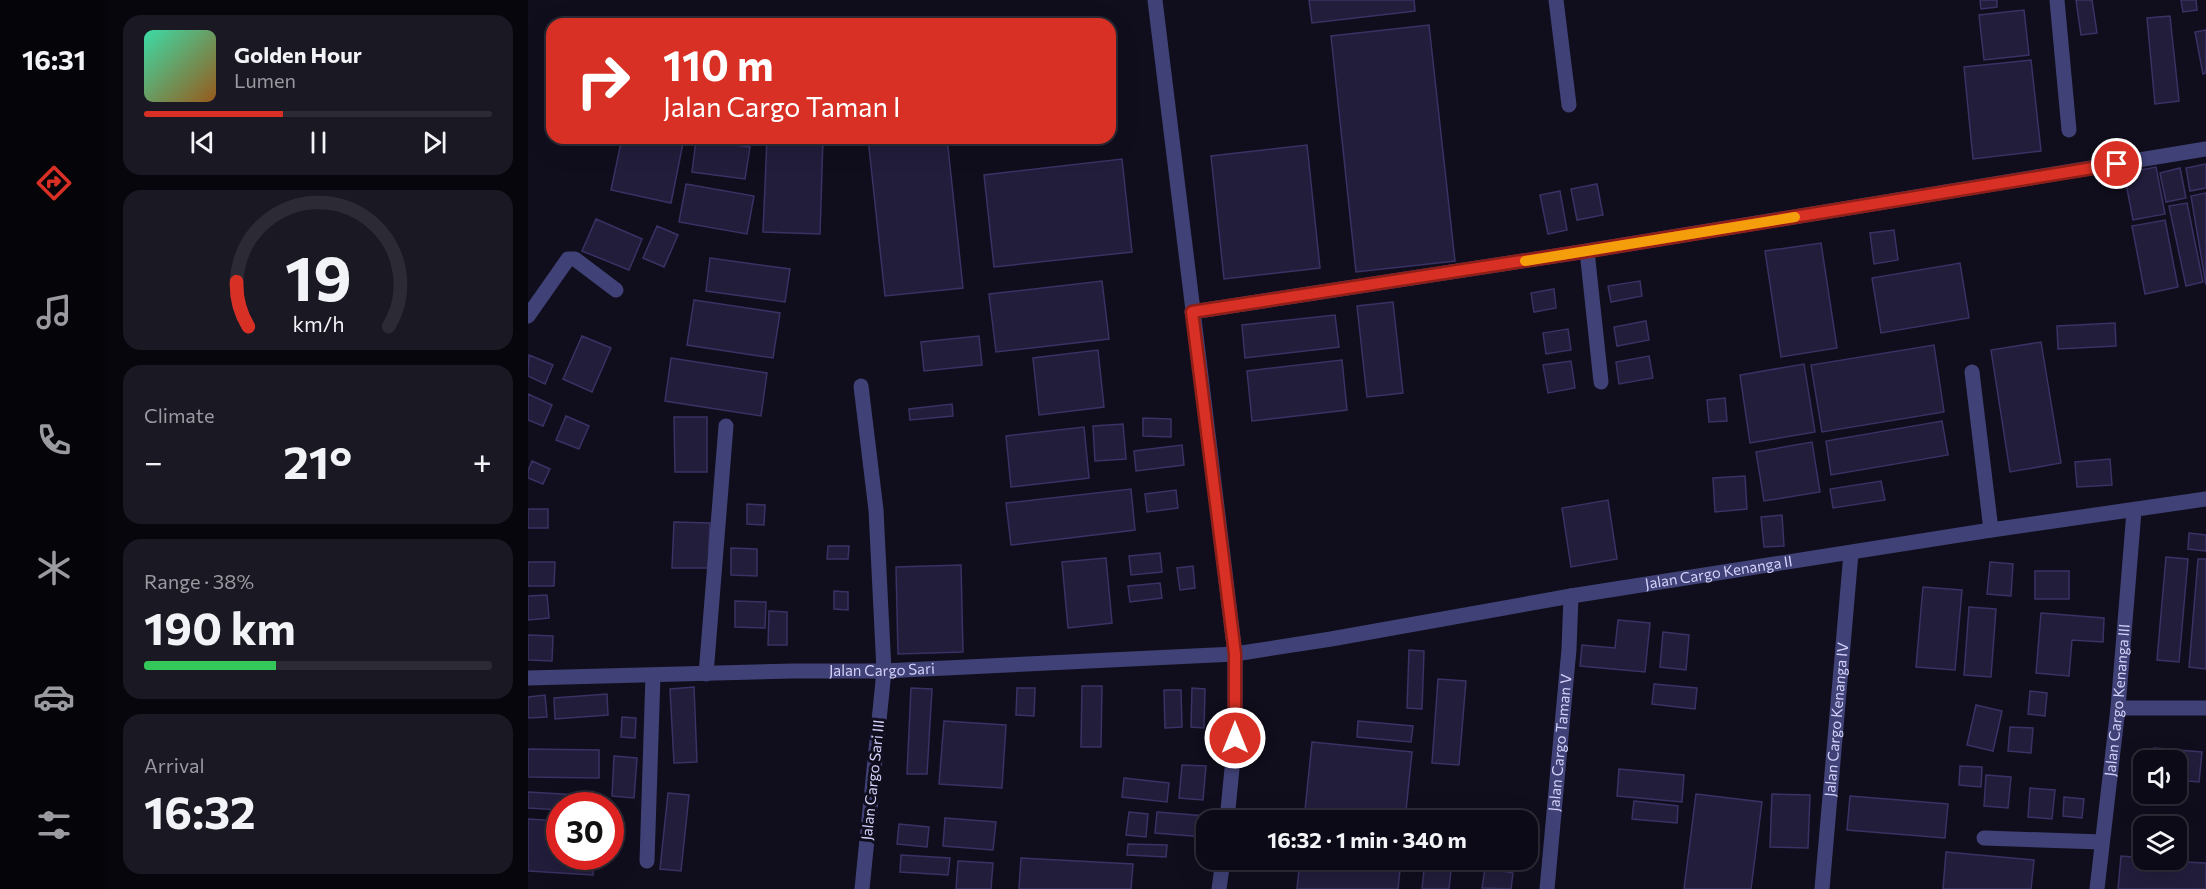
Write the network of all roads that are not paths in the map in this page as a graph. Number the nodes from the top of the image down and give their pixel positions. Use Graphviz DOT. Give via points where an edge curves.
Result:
graph roads {
  1 [pos="1155,0"];
  2 [pos="1556,0"];
  3 [pos="2057,0"];
  4 [pos="1569,105"];
  5 [pos="2070,130"];
  6 [pos="2206,149"];
  7 [pos="1587,251"];
  8 [pos="616,290"];
  9 [pos="1192,312"];
  10 [pos="528,316"];
  11 [pos="1972,372"];
  12 [pos="1601,382"];
  13 [pos="861,386"];
  14 [pos="726,426"];
  15 [pos="2206,499"];
  16 [pos="2134,511"];
  17 [pos="1991,530"];
  18 [pos="1851,552"];
  19 [pos="1571,596"];
  20 [pos="1235,654"];
  21 [pos="884,671"];
  22 [pos="706,674"];
  23 [pos="653,675"];
  24 [pos="528,678"];
  25 [pos="2118,708"];
  26 [pos="2206,708"];
  27 [pos="1228,810"];
  28 [pos="1984,838"];
  29 [pos="2102,842"];
  30 [pos="647,861"];
  31 [pos="1222,870"];
  32 [pos="862,889"];
  33 [pos="1219,889"];
  34 [pos="1547,889"];
  35 [pos="1822,889"];
  36 [pos="2097,889"];
  1 -- 9 [label="street"];
  2 -- 4 [label="street"];
  3 -- 5 [label="street"];
  6 -- 7 [label="street"];
  7 -- 9 [label="street"];
  7 -- 12 [label="street"];
  8 -- 10 [label="street" via="575,259 568,259"];
  9 -- 20 [label="street"];
  11 -- 17 [label="street"];
  13 -- 21 [label="street, Jalan Cargo Sari III" via="876,510"];
  14 -- 22 [label="street"];
  15 -- 16 [label="street, Jalan Cargo Kenanga II"];
  16 -- 17 [label="street, Jalan Cargo Kenanga II"];
  16 -- 25 [label="street, Jalan Cargo Kenanga III"];
  17 -- 18 [label="street, Jalan Cargo Kenanga II"];
  18 -- 19 [label="street, Jalan Cargo Kenanga II"];
  18 -- 35 [label="street, Jalan Cargo Kenanga IV"];
  19 -- 20 [label="street, Jalan Cargo Kenanga II"];
  19 -- 34 [label="street, Jalan Cargo Taman V"];
  20 -- 21 [label="street, Jalan Cargo Sari"];
  20 -- 27 [label="street" via="1235,738"];
  21 -- 22 [label="street, Jalan Cargo Sari"];
  21 -- 32 [label="street, Jalan Cargo Sari III"];
  22 -- 23 [label="street, Jalan Cargo Sari"];
  23 -- 24 [label="street, Jalan Cargo Sari"];
  23 -- 30 [label="street"];
  25 -- 26 [label="street"];
  25 -- 29 [label="street, Jalan Cargo Kenanga III"];
  28 -- 29 [label="street"];
  29 -- 36 [label="street, Jalan Cargo Kenanga III"];
  31 -- 33 [label="street"];
}
